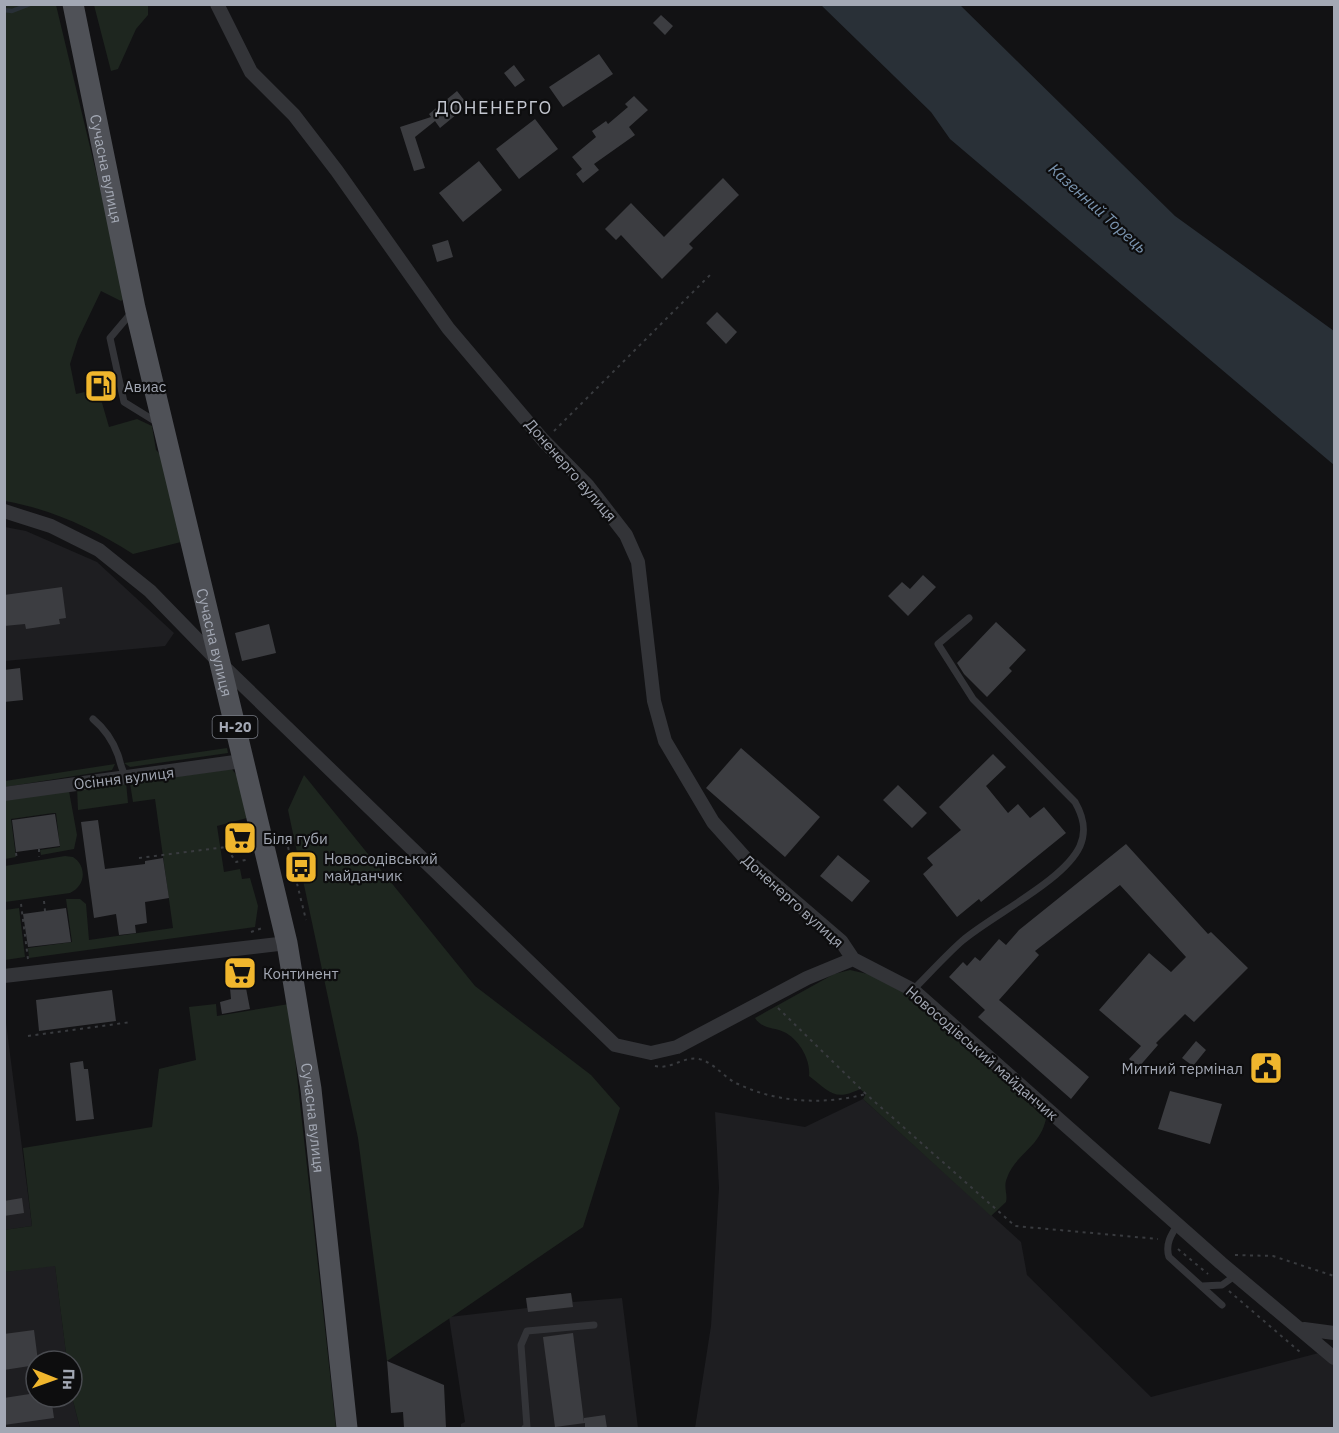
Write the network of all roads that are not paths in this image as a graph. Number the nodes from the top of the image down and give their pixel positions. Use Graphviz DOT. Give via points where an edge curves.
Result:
graph roads {
  1 [pos="74,4"];
  2 [pos="217,4"];
  3 [pos="135,308"];
  4 [pos="163,426"];
  5 [pos="4,511"];
  6 [pos="969,618"];
  7 [pos="221,664"];
  8 [pos="93,719"];
  9 [pos="242,761"];
  10 [pos="127,778"];
  11 [pos="4,794"];
  12 [pos="287,943"];
  13 [pos="853,959"];
  14 [pos="4,976"];
  15 [pos="913,990"];
  16 [pos="1178,1224"];
  17 [pos="1236,1275"];
  18 [pos="1202,1286"];
  19 [pos="1222,1305"];
  20 [pos="594,1325"];
  21 [pos="1302,1329"];
  22 [pos="1335,1333"];
  23 [pos="1335,1358"];
  24 [pos="347,1428"];
  25 [pos="525,1428"];
  1 -- 3 [label="main road, Сучасна вулиця / Н-20"];
  2 -- 13 [label="street, Доненерго вулиця" via="251,72 294,115 448,328 606,507 638,562 654,701 665,741 686,780 713,822 747,860 841,941"];
  3 -- 4 [label="main road, Сучасна вулиця / Н-20"];
  3 -- 4 [label="lane" via="110,338 124,402"];
  4 -- 7 [label="main road, Сучасна вулиця / Н-20"];
  5 -- 7 [label="street" via="51,526 99,550 150,591"];
  6 -- 15 [label="lane" via="938,644 973,699 1075,802 1084,830 1080,847 1066,864 963,941"];
  7 -- 9 [label="main road, Сучасна вулиця / Н-20"];
  7 -- 13 [label="street" via="615,1044 651,1053 677,1047 807,978"];
  8 -- 10 [label="lane" via="116,748"];
  9 -- 10 [label="street, Осіння вулиця"];
  9 -- 12 [label="main road, Сучасна вулиця / Н-20"];
  10 -- 11 [label="street, Осіння вулиця"];
  12 -- 14 [label="street"];
  12 -- 24 [label="main road, Сучасна вулиця / Н-20" via="311,1089"];
  13 -- 15 [label="street, Новосодівський майданчик"];
  15 -- 16 [label="street, Новосодівський майданчик"];
  16 -- 17 [label="street, Новосодівський майданчик"];
  16 -- 18 [label="lane" via="1168,1240 1169,1257"];
  17 -- 18 [label="lane" via="1222,1285"];
  17 -- 21 [label="street, Новосодівський майданчик"];
  18 -- 19 [label="lane"];
  20 -- 25 [label="lane" via="527,1331 521,1345"];
  21 -- 22 [label="street"];
  21 -- 23 [label="street, Новосодівський майданчик"];
}
